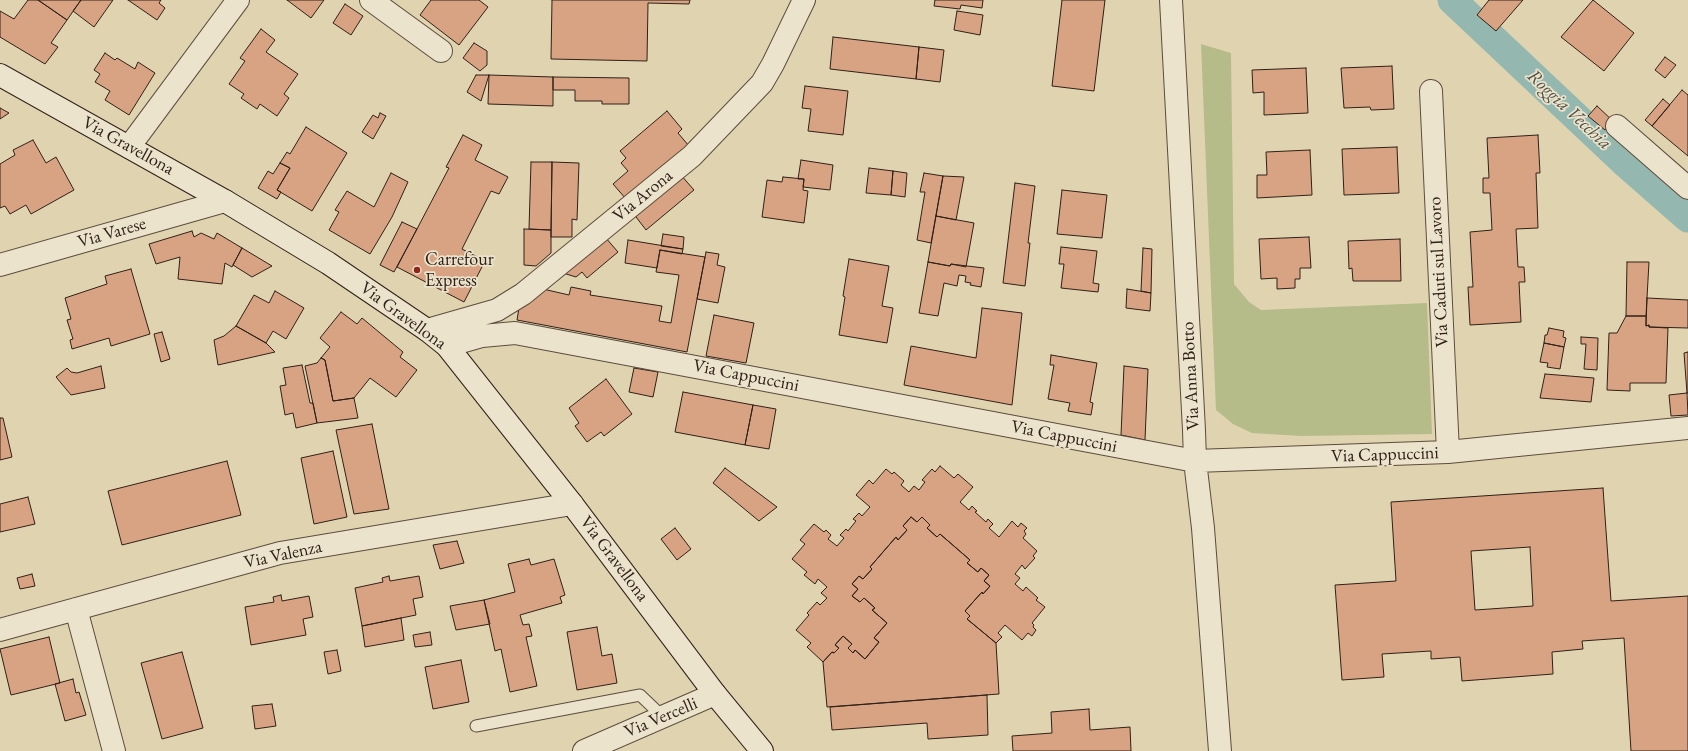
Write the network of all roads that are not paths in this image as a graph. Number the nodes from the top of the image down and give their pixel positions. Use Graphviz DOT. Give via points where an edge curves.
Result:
graph roads {
  1 [pos="238,0"];
  2 [pos="371,0"];
  3 [pos="804,0"];
  4 [pos="1171,0"];
  5 [pos="441,50"];
  6 [pos="0,75"];
  7 [pos="1430,91"];
  8 [pos="1617,126"];
  9 [pos="129,147"];
  10 [pos="1688,188"];
  11 [pos="225,201"];
  12 [pos="0,265"];
  13 [pos="427,330"];
  14 [pos="447,346"];
  15 [pos="1688,428"];
  16 [pos="1448,452"];
  17 [pos="1194,461"];
  18 [pos="572,504"];
  19 [pos="76,609"];
  20 [pos="0,630"];
  21 [pos="715,694"];
  22 [pos="663,717"];
  23 [pos="476,726"];
  24 [pos="114,751"];
  25 [pos="584,751"];
  26 [pos="762,751"];
  27 [pos="1220,751"];
  1 -- 9 [label="street"];
  2 -- 5 [label="street"];
  3 -- 13 [label="street, Via Arona" via="762,83 692,156 523,294 497,310"];
  4 -- 17 [label="street, Via Anna Botto"];
  6 -- 9 [label="street, Via Gravellona"];
  7 -- 16 [label="street, Via Caduti sul Lavoro"];
  8 -- 10 [label="street"];
  9 -- 11 [label="street, Via Gravellona"];
  11 -- 12 [label="street, Via Varese"];
  11 -- 13 [label="street, Via Gravellona" via="328,263"];
  13 -- 14 [label="street, Via Gravellona"];
  14 -- 17 [label="street, Via Cappuccini" via="482,336 515,332"];
  14 -- 18 [label="street, Via Gravellona"];
  15 -- 16 [label="street, Via Cappuccini"];
  16 -- 17 [label="street, Via Cappuccini"];
  17 -- 27 [label="street, Via Anna Botto" via="1203,528"];
  18 -- 19 [label="street, Via Valenza" via="280,553"];
  18 -- 21 [label="street, Via Gravellona"];
  19 -- 20 [label="street, Via Valenza"];
  19 -- 24 [label="street"];
  21 -- 22 [label="street, Via Vercelli"];
  21 -- 26 [label="street, Via Gravellona"];
  22 -- 23 [label="lane" via="640,696"];
  22 -- 25 [label="street, Via Vercelli"];
}
